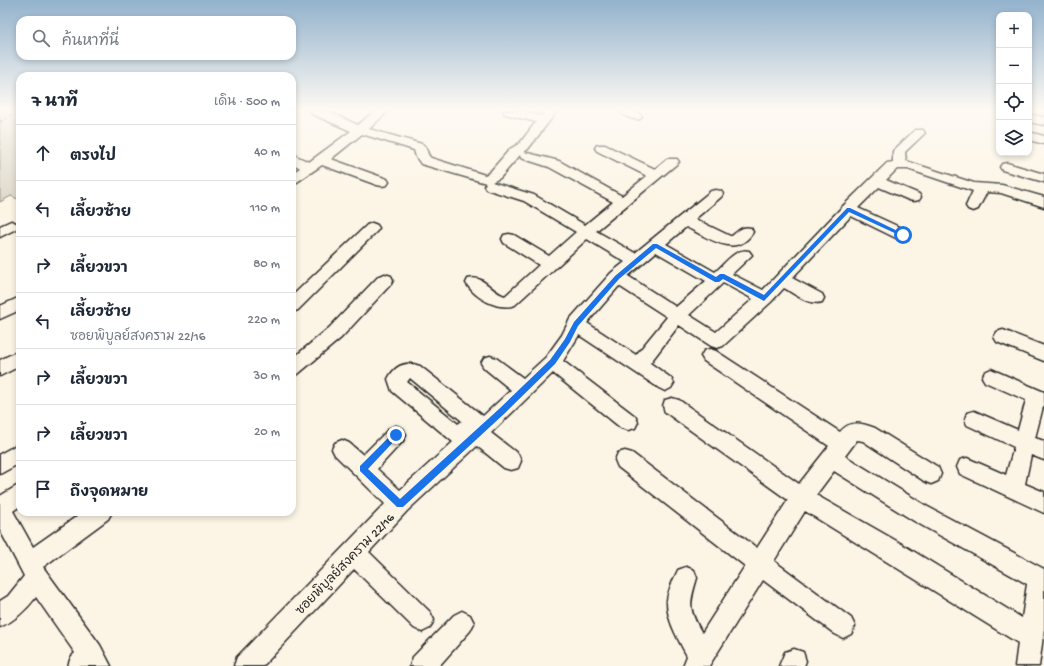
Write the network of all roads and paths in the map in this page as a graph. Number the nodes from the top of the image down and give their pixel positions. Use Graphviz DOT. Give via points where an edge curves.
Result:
graph roads {
  1 [pos="345,142"];
  2 [pos="385,142"];
  3 [pos="398,142"];
  4 [pos="527,142"];
  5 [pos="909,142"];
  6 [pos="602,148"];
  7 [pos="408,151"];
  8 [pos="526,155"];
  9 [pos="296,160"];
  10 [pos="322,160"];
  11 [pos="672,162"];
  12 [pos="900,164"];
  13 [pos="310,168"];
  14 [pos="1007,168"];
  15 [pos="656,175"];
  16 [pos="296,177"];
  17 [pos="1044,178"];
  18 [pos="876,181"];
  19 [pos="382,182"];
  20 [pos="491,182"];
  21 [pos="982,188"];
  22 [pos="716,194"];
  23 [pos="914,197"];
  24 [pos="623,202"];
  25 [pos="1044,202"];
  26 [pos="974,206"];
  27 [pos="848,209"];
  28 [pos="685,220"];
  29 [pos="372,228"];
  30 [pos="901,230"];
  31 [pos="587,231"];
  32 [pos="746,232"];
  33 [pos="510,239"];
  34 [pos="655,245"];
  35 [pos="744,255"];
  36 [pos="636,261"];
  37 [pos="550,264"];
  38 [pos="617,277"];
  39 [pos="719,278"];
  40 [pos="385,280"];
  41 [pos="782,280"];
  42 [pos="474,283"];
  43 [pos="764,298"];
  44 [pos="816,298"];
  45 [pos="296,302"];
  46 [pos="16,305"];
  47 [pos="0,313"];
  48 [pos="678,315"];
  49 [pos="576,324"];
  50 [pos="1004,337"];
  51 [pos="1044,354"];
  52 [pos="710,356"];
  53 [pos="16,359"];
  54 [pos="552,362"];
  55 [pos="490,363"];
  56 [pos="638,365"];
  57 [pos="296,366"];
  58 [pos="0,369"];
  59 [pos="990,377"];
  60 [pos="665,383"];
  61 [pos="523,389"];
  62 [pos="442,394"];
  63 [pos="1041,395"];
  64 [pos="672,406"];
  65 [pos="425,409"];
  66 [pos="974,419"];
  67 [pos="628,422"];
  68 [pos="479,427"];
  69 [pos="396,435"];
  70 [pos="1024,442"];
  71 [pos="342,449"];
  72 [pos="1044,451"];
  73 [pos="837,452"];
  74 [pos="16,455"];
  75 [pos="625,460"];
  76 [pos="510,461"];
  77 [pos="0,465"];
  78 [pos="967,467"];
  79 [pos="363,469"];
  80 [pos="931,474"];
  81 [pos="1013,489"];
  82 [pos="16,497"];
  83 [pos="802,498"];
  84 [pos="1044,503"];
  85 [pos="400,504"];
  86 [pos="0,508"];
  87 [pos="96,516"];
  88 [pos="354,553"];
  89 [pos="760,564"];
  90 [pos="34,571"];
  91 [pos="686,578"];
  92 [pos="1042,580"];
  93 [pos="0,615"];
  94 [pos="422,620"];
  95 [pos="462,623"];
  96 [pos="843,626"];
  97 [pos="1031,637"];
  98 [pos="698,661"];
  99 [pos="90,662"];
  100 [pos="426,665"];
  101 [pos="246,666"];
  102 [pos="1027,666"];
  1 -- 10 [label="street"];
  2 -- 7 [label="street"];
  3 -- 20 [label="street" via="418,147 426,161"];
  4 -- 20 [label="street" via="515,152"];
  5 -- 12 [label="street" via="899,151"];
  6 -- 15 [label="street"];
  8 -- 24 [label="street" via="554,164"];
  9 -- 13 [label="street"];
  10 -- 13 [label="street"];
  10 -- 19 [label="street"];
  11 -- 15 [label="street"];
  12 -- 18 [label="street" via="889,168"];
  12 -- 21 [label="street"];
  13 -- 16 [label="street"];
  14 -- 17 [label="street"];
  15 -- 24 [label="street"];
  18 -- 23 [label="street"];
  18 -- 27 [label="street"];
  20 -- 31 [label="street" via="529,198"];
  21 -- 25 [label="street" via="1002,189"];
  21 -- 26 [label="street"];
  22 -- 28 [label="street, ซอยพิบูลย์สงคราม 22/16"];
  24 -- 31 [label="street"];
  27 -- 30 [label="street"];
  27 -- 41 [label="street"];
  28 -- 32 [label="street" via="728,241 736,240"];
  28 -- 34 [label="street, ซอยพิบูลย์สงคราม 22/16"];
  29 -- 45 [label="street"];
  31 -- 36 [label="street"];
  31 -- 37 [label="street"];
  33 -- 37 [label="street"];
  34 -- 36 [label="street, ซอยพิบูลย์สงคราม 22/16"];
  34 -- 39 [label="street"];
  35 -- 39 [label="street"];
  36 -- 38 [label="street, ซอยพิบูลย์สงคราม 22/16"];
  37 -- 42 [label="street" via="504,303"];
  38 -- 48 [label="street"];
  38 -- 49 [label="street, ซอยพิบูลย์สงคราม 22/16"];
  39 -- 43 [label="street"];
  39 -- 48 [label="street"];
  40 -- 57 [label="street" via="335,333"];
  41 -- 43 [label="street"];
  41 -- 44 [label="street"];
  43 -- 48 [label="street" via="717,341"];
  46 -- 47 [label="street"];
  48 -- 56 [label="street"];
  49 -- 54 [label="street, ซอยพิบูลย์สงคราม 22/16"];
  49 -- 56 [label="street"];
  50 -- 51 [label="street"];
  52 -- 73 [label="street"];
  53 -- 58 [label="street"];
  54 -- 61 [label="street, ซอยพิบูลย์สงคราม 22/16"];
  54 -- 67 [label="street"];
  55 -- 61 [label="street"];
  56 -- 60 [label="street"];
  59 -- 63 [label="street"];
  61 -- 68 [label="street, ซอยพิบูลย์สงคราม 22/16"];
  62 -- 65 [label="street"];
  62 -- 65 [label="street" via="414,371 408,370 397,379 398,386"];
  62 -- 68 [label="street"];
  63 -- 70 [label="street"];
  64 -- 83 [label="street"];
  65 -- 68 [label="street" via="457,435"];
  66 -- 70 [label="street"];
  68 -- 76 [label="street"];
  68 -- 85 [label="street, ซอยพิบูลย์สงคราม 22/16"];
  69 -- 79 [label="street"];
  70 -- 72 [label="street"];
  70 -- 81 [label="street"];
  71 -- 79 [label="street"];
  73 -- 80 [label="street" via="852,432 856,431 868,434"];
  73 -- 83 [label="street"];
  73 -- 92 [label="street" via="921,514"];
  74 -- 77 [label="street"];
  75 -- 89 [label="street"];
  78 -- 81 [label="street"];
  79 -- 85 [label="street"];
  81 -- 84 [label="street"];
  82 -- 86 [label="street"];
  83 -- 89 [label="street"];
  83 -- 97 [label="street"];
  85 -- 88 [label="street, ซอยพิบูลย์สงคราม 22/16"];
  86 -- 90 [label="street"];
  87 -- 90 [label="street"];
  88 -- 94 [label="street"];
  88 -- 101 [label="street, ซอยพิบูลย์สงคราม 22/16"];
  89 -- 96 [label="street"];
  89 -- 98 [label="street"];
  90 -- 93 [label="street" via="16,604"];
  90 -- 99 [label="street"];
  91 -- 98 [label="street" via="679,599 681,615"];
  92 -- 97 [label="street"];
  95 -- 100 [label="street"];
  97 -- 102 [label="street"];
}
